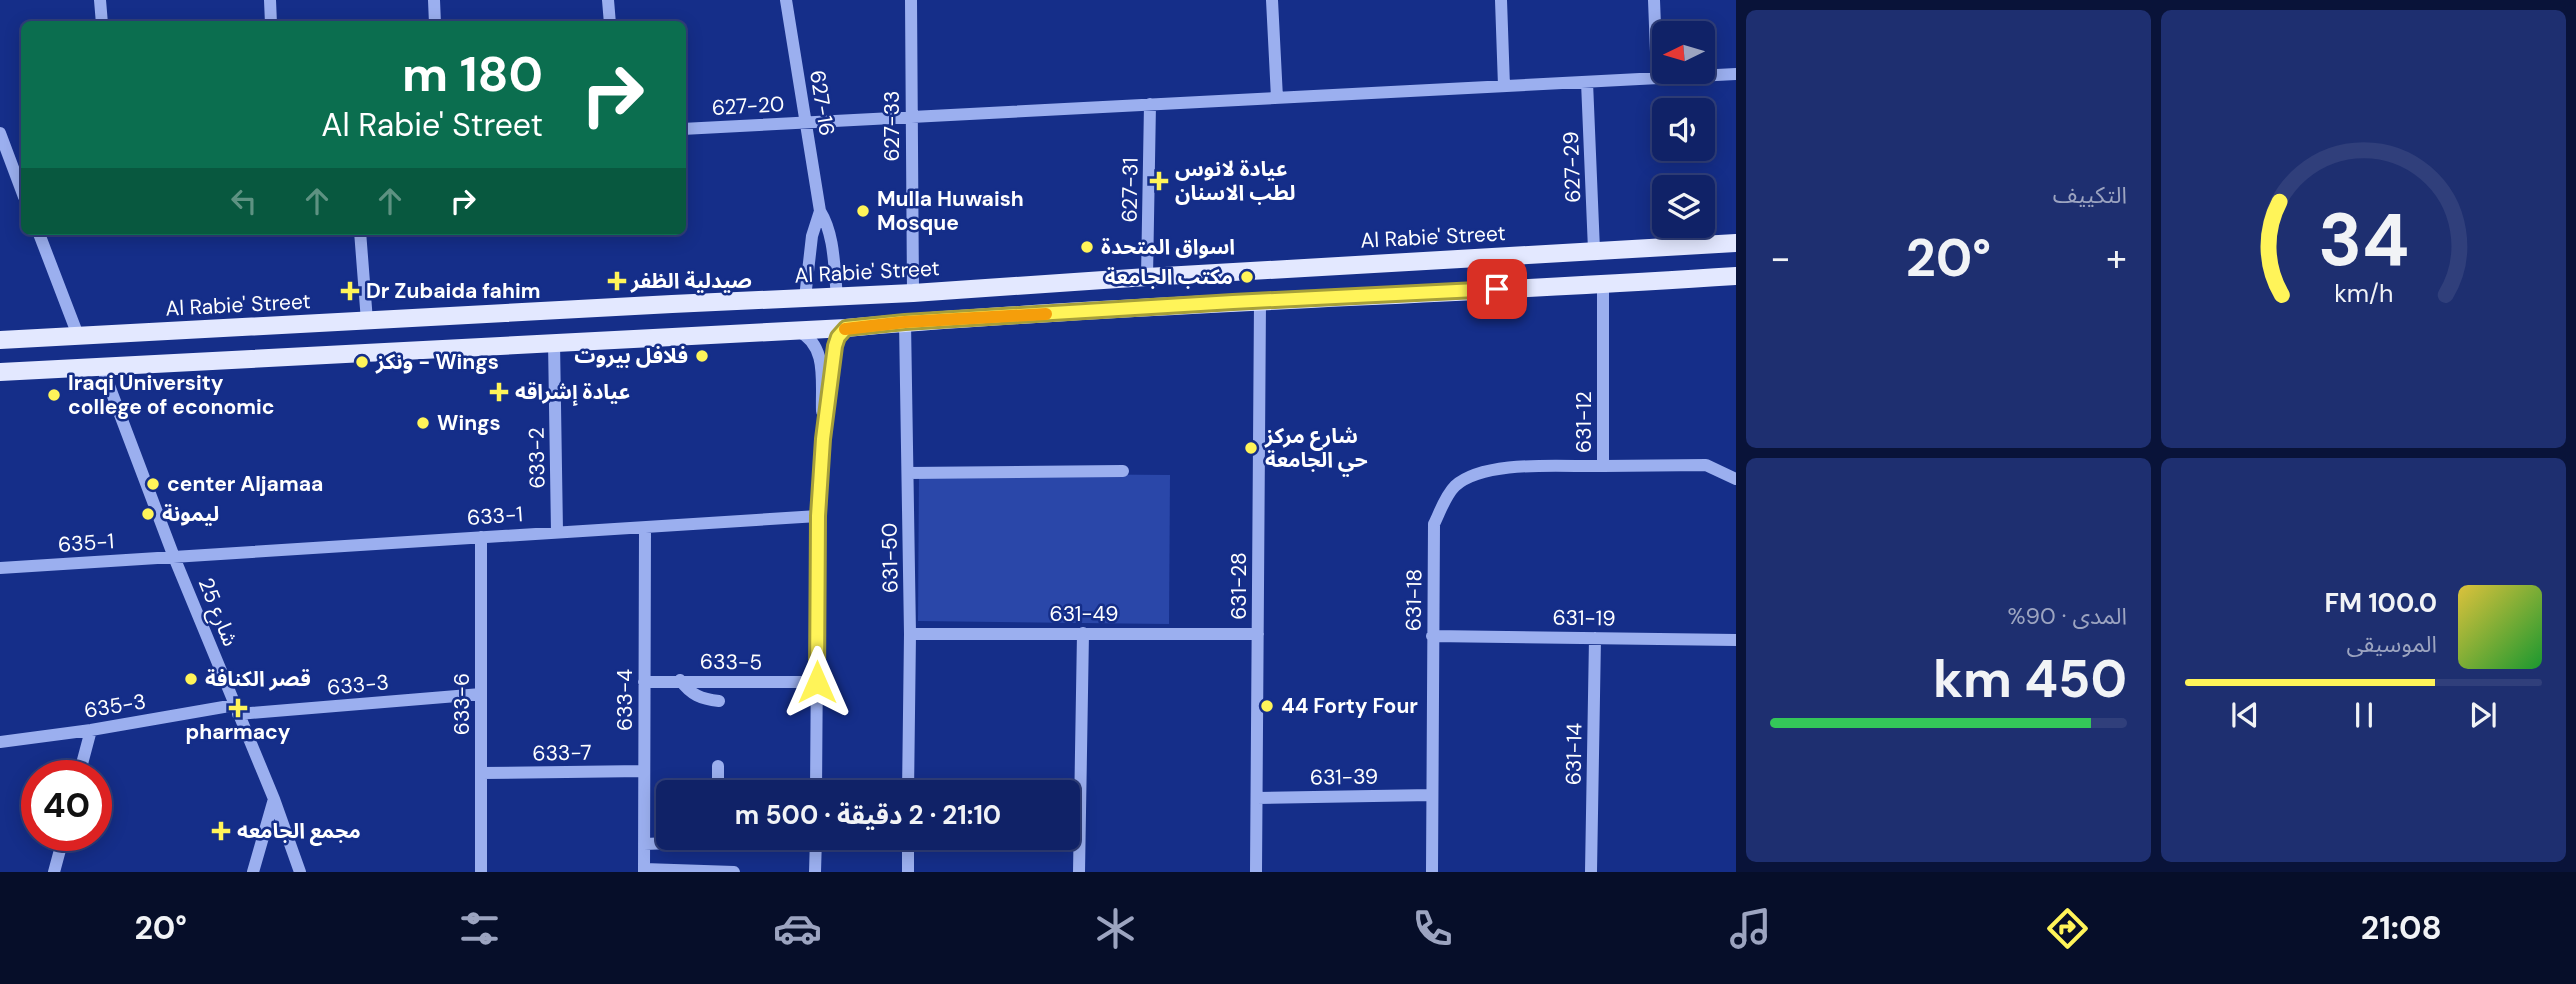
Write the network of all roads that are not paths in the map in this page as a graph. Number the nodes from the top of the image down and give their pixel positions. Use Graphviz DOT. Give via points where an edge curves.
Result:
graph roads {
  1 [pos="100,0"];
  2 [pos="270,0"];
  3 [pos="434,0"];
  4 [pos="608,0"];
  5 [pos="786,0"];
  6 [pos="911,0"];
  7 [pos="1272,0"];
  8 [pos="1501,0"];
  9 [pos="1654,0"];
  10 [pos="102,21"];
  11 [pos="271,21"];
  12 [pos="435,21"];
  13 [pos="610,21"];
  14 [pos="1655,21"];
  15 [pos="1736,74"];
  16 [pos="1715,75"];
  17 [pos="1652,78"];
  18 [pos="1587,82"];
  19 [pos="1504,86"];
  20 [pos="1277,98"];
  21 [pos="1150,104"];
  22 [pos="912,117"];
  23 [pos="806,122"];
  24 [pos="686,128"];
  25 [pos="0,133"];
  26 [pos="3,148"];
  27 [pos="18,163"];
  28 [pos="820,211"];
  29 [pos="39,235"];
  30 [pos="360,235"];
  31 [pos="1736,243"];
  32 [pos="1594,250"];
  33 [pos="1443,259"];
  34 [pos="1736,275"];
  35 [pos="1147,277"];
  36 [pos="1603,285"];
  37 [pos="1445,292"];
  38 [pos="913,293"];
  39 [pos="837,296"];
  40 [pos="805,298"];
  41 [pos="1260,301"];
  42 [pos="367,321"];
  43 [pos="905,322"];
  44 [pos="251,327"];
  45 [pos="846,328"];
  46 [pos="796,330"];
  47 [pos="194,331"];
  48 [pos="79,338"];
  49 [pos="0,340"];
  50 [pos="554,342"];
  51 [pos="255,358"];
  52 [pos="197,362"];
  53 [pos="102,367"];
  54 [pos="0,372"];
  55 [pos="823,439"];
  56 [pos="1603,466"];
  57 [pos="1123,471"];
  58 [pos="908,473"];
  59 [pos="1736,479"];
  60 [pos="818,516"];
  61 [pos="645,528"];
  62 [pos="557,531"];
  63 [pos="481,537"];
  64 [pos="174,557"];
  65 [pos="0,568"];
  66 [pos="910,634"];
  67 [pos="1083,634"];
  68 [pos="1258,634"];
  69 [pos="1432,636"];
  70 [pos="1595,638"];
  71 [pos="1736,640"];
  72 [pos="644,681"];
  73 [pos="680,681"];
  74 [pos="817,682"];
  75 [pos="481,694"];
  76 [pos="719,701"];
  77 [pos="236,709"];
  78 [pos="91,730"];
  79 [pos="0,742"];
  80 [pos="83,760"];
  81 [pos="718,766"];
  82 [pos="644,771"];
  83 [pos="481,773"];
  84 [pos="718,780"];
  85 [pos="816,780"];
  86 [pos="908,780"];
  87 [pos="1432,795"];
  88 [pos="1256,798"];
  89 [pos="274,799"];
  90 [pos="644,844"];
  91 [pos="656,844"];
  92 [pos="816,850"];
  93 [pos="908,850"];
  94 [pos="60,851"];
  95 [pos="644,870"];
  96 [pos="54,872"];
  97 [pos="253,872"];
  98 [pos="300,872"];
  99 [pos="481,872"];
  100 [pos="734,872"];
  101 [pos="816,872"];
  102 [pos="908,872"];
  103 [pos="1079,872"];
  104 [pos="1256,872"];
  105 [pos="1432,872"];
  106 [pos="1591,872"];
  1 -- 10 [label="street"];
  2 -- 11 [label="street"];
  3 -- 12 [label="street"];
  4 -- 13 [label="street"];
  5 -- 23 [label="street, 627-16"];
  6 -- 22 [label="street, 627-33"];
  7 -- 20 [label="street"];
  8 -- 19 [label="street"];
  9 -- 14 [label="street"];
  15 -- 16 [label="street, 627-20"];
  17 -- 18 [label="street, 627-20"];
  18 -- 19 [label="street, 627-20"];
  18 -- 32 [label="street, 627-29"];
  19 -- 20 [label="street, 627-20"];
  20 -- 21 [label="street, 627-20"];
  21 -- 22 [label="street, 627-20"];
  21 -- 35 [label="street, 627-31"];
  22 -- 23 [label="street, 627-20"];
  22 -- 38 [label="street, 627-33"];
  23 -- 24 [label="street, 627-20"];
  23 -- 28 [label="street, 627-16"];
  25 -- 26 [label="street"];
  26 -- 27 [label="street"];
  28 -- 39 [label="street, 627-16" via="829,233"];
  28 -- 40 [label="street, 627-16" via="812,236"];
  29 -- 48 [label="street"];
  30 -- 42 [label="street"];
  31 -- 32 [label="main road, Al Rabie' Street"];
  32 -- 33 [label="main road, Al Rabie' Street"];
  33 -- 35 [label="main road, Al Rabie' Street"];
  33 -- 37 [label="main road"];
  34 -- 36 [label="main road"];
  35 -- 38 [label="main road, Al Rabie' Street"];
  36 -- 37 [label="main road"];
  36 -- 56 [label="street, 631-12"];
  37 -- 41 [label="main road"];
  38 -- 39 [label="main road, Al Rabie' Street"];
  39 -- 40 [label="main road, Al Rabie' Street"];
  40 -- 42 [label="main road, Al Rabie' Street"];
  41 -- 43 [label="main road"];
  41 -- 68 [label="street, 631-28"];
  42 -- 44 [label="main road, Al Rabie' Street"];
  43 -- 45 [label="main road"];
  43 -- 58 [label="street, 631-50"];
  44 -- 47 [label="main road, Al Rabie' Street"];
  44 -- 51 [label="main road" via="241,332 237,348 244,356"];
  45 -- 46 [label="main road"];
  45 -- 55 [label="street" via="835,346"];
  46 -- 50 [label="main road"];
  46 -- 55 [label="street" via="809,336 820,354"];
  47 -- 48 [label="main road, Al Rabie' Street"];
  47 -- 52 [label="main road" via="202,333 209,345 207,354"];
  48 -- 49 [label="main road, Al Rabie' Street"];
  50 -- 51 [label="main road"];
  50 -- 62 [label="street, 633-2"];
  51 -- 52 [label="main road"];
  52 -- 53 [label="main road"];
  53 -- 54 [label="main road"];
  53 -- 64 [label="street, شارع 25"];
  55 -- 60 [label="street"];
  56 -- 59 [label="street, 631-12" via="1706,465"];
  56 -- 69 [label="street, 631-18" via="1491,468 1454,487 1434,524"];
  57 -- 58 [label="street"];
  58 -- 66 [label="street, 631-50"];
  60 -- 61 [label="street, 633-1"];
  60 -- 74 [label="street"];
  61 -- 62 [label="street, 633-1"];
  61 -- 72 [label="street, 633-4"];
  62 -- 63 [label="street, 633-1"];
  63 -- 64 [label="street, 633-1"];
  63 -- 75 [label="street, 633-6"];
  64 -- 65 [label="street, 635-1"];
  64 -- 77 [label="street, شارع 25"];
  66 -- 67 [label="street, 631-49"];
  66 -- 86 [label="street, 631-50"];
  67 -- 68 [label="street, 631-49"];
  67 -- 103 [label="street"];
  68 -- 88 [label="street, 631-28"];
  69 -- 70 [label="street, 631-19"];
  69 -- 87 [label="street, 631-18"];
  70 -- 71 [label="street, 631-19"];
  70 -- 106 [label="street, 631-14"];
  72 -- 73 [label="street, 633-5"];
  72 -- 82 [label="street, 633-4"];
  73 -- 74 [label="street, 633-5"];
  73 -- 76 [label="street" via="701,699"];
  74 -- 85 [label="street"];
  75 -- 77 [label="street, 633-3"];
  75 -- 83 [label="street, 633-6"];
  77 -- 78 [label="street, 635-3"];
  77 -- 89 [label="street, شارع 25"];
  78 -- 79 [label="street, 635-3"];
  78 -- 80 [label="street"];
  81 -- 84 [label="street"];
  82 -- 83 [label="street, 633-7"];
  82 -- 90 [label="street, 633-4"];
  83 -- 99 [label="street, 633-6"];
  87 -- 88 [label="street, 631-39"];
  87 -- 105 [label="street, 631-18"];
  88 -- 104 [label="street, 631-28"];
  89 -- 97 [label="street"];
  89 -- 98 [label="street, شارع 25"];
  90 -- 91 [label="street"];
  90 -- 95 [label="street, 633-4"];
  92 -- 101 [label="street"];
  93 -- 102 [label="street"];
  94 -- 96 [label="street"];
  95 -- 100 [label="street"];
}
